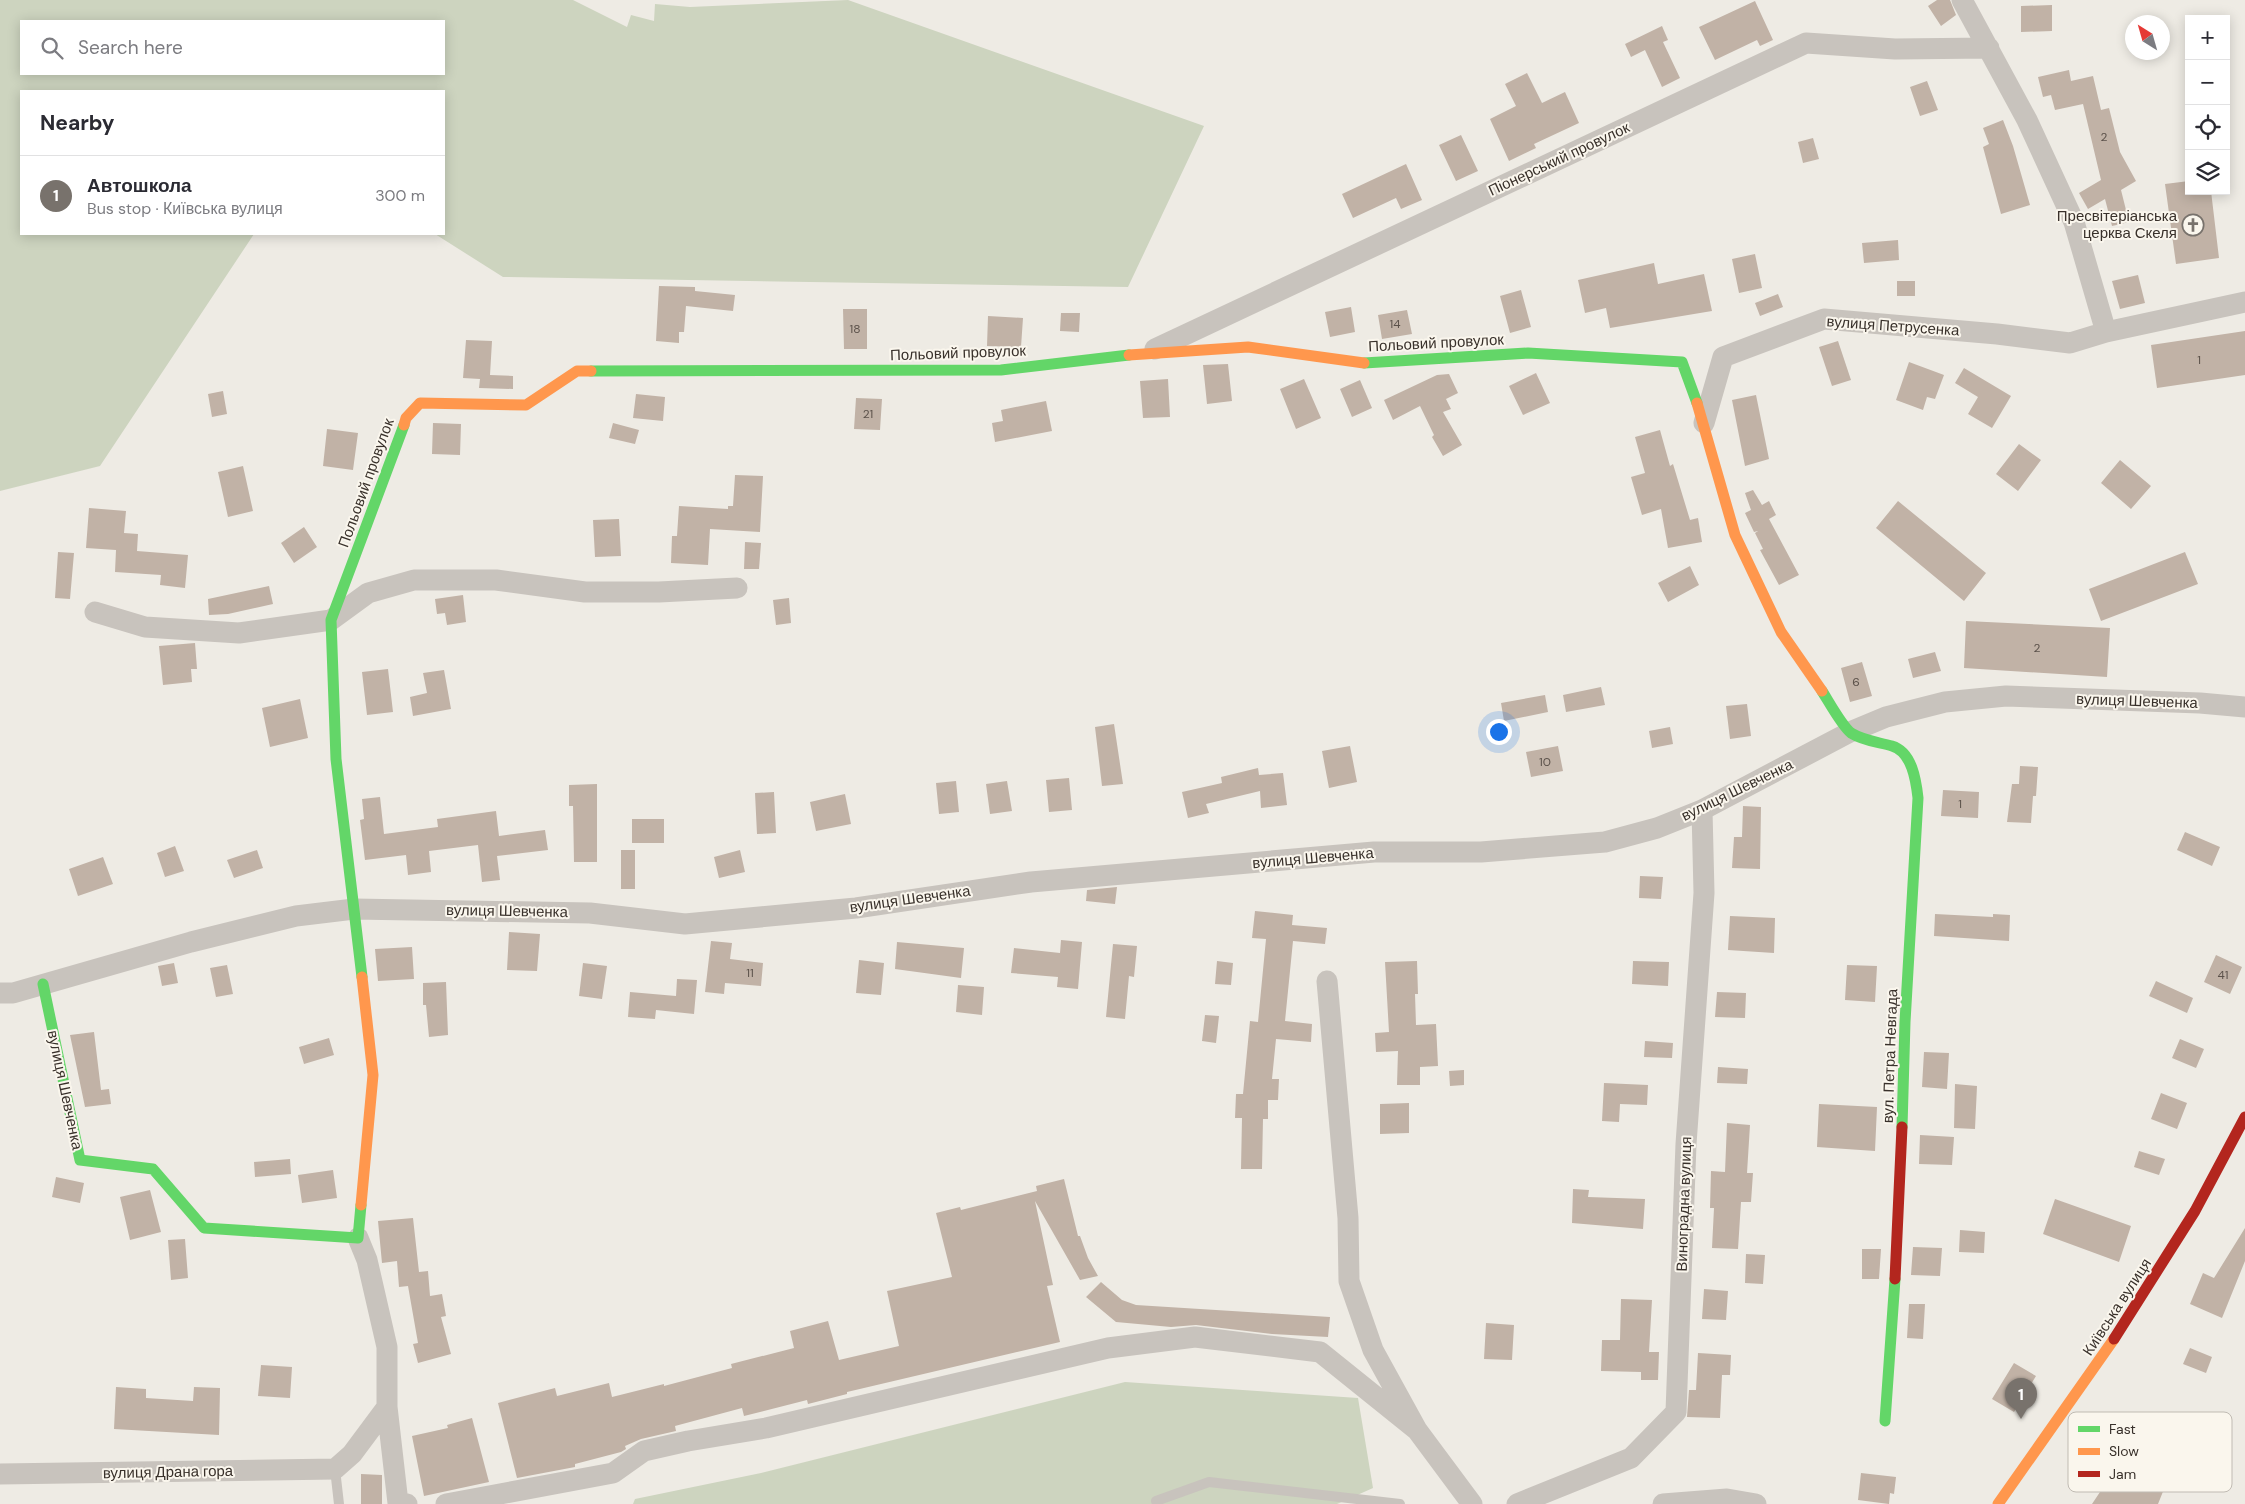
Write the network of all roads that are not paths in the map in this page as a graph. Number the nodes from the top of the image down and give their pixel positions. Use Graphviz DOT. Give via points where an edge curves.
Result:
graph roads {
  1 [pos="1962,0"];
  2 [pos="1989,48"];
  3 [pos="2245,302"];
  4 [pos="2106,332"];
  5 [pos="1147,353"];
  6 [pos="1704,424"];
  7 [pos="737,588"];
  8 [pos="95,612"];
  9 [pos="331,620"];
  10 [pos="2245,707"];
  11 [pos="1850,732"];
  12 [pos="1702,810"];
  13 [pos="354,909"];
  14 [pos="1327,981"];
  15 [pos="43,984"];
  16 [pos="0,993"];
  17 [pos="2245,1117"];
  18 [pos="358,1238"];
  19 [pos="388,1406"];
  20 [pos="1885,1422"];
  21 [pos="1417,1430"];
  22 [pos="335,1469"];
  23 [pos="0,1474"];
  24 [pos="1156,1501"];
  25 [pos="339,1504"];
  26 [pos="407,1504"];
  27 [pos="446,1504"];
  28 [pos="1400,1504"];
  29 [pos="1472,1504"];
  30 [pos="1518,1504"];
  31 [pos="1663,1504"];
  32 [pos="1756,1504"];
  33 [pos="1998,1504"];
  1 -- 2 [label="street"];
  2 -- 4 [label="street" via="2027,120 2074,222"];
  2 -- 5 [label="street, Піонерський провулок" via="1895,49 1806,43"];
  3 -- 4 [label="street, вулиця Петрусенка"];
  4 -- 6 [label="street, вулиця Петрусенка" via="2070,343 1824,320 1723,357"];
  5 -- 6 [label="street, Польовий провулок" via="1248,347 1372,364 1528,353 1682,362"];
  5 -- 9 [label="street, Польовий провулок" via="1002,370 577,371 526,406 420,403 406,418"];
  6 -- 11 [label="street, Польовий провулок" via="1735,535 1780,632"];
  7 -- 9 [label="street" via="585,592 496,580 414,580 368,593"];
  8 -- 9 [label="street" via="146,627 239,633"];
  9 -- 13 [label="street, Польовий провулок" via="336,759"];
  10 -- 11 [label="street, вулиця Шевченка" via="2006,696 1945,702 1886,717"];
  11 -- 12 [label="street, вулиця Шевченка"];
  11 -- 20 [label="street, вул. Петра Невгада" via="1905,753 1916,781 1918,798 1905,1022 1899,1222"];
  12 -- 13 [label="street, вулиця Шевченка" via="1657,828 1605,842 1481,852 1374,852 1031,882 856,908 685,924 590,913"];
  12 -- 30 [label="street, Виноградна вулиця" via="1704,893 1686,1144 1676,1412 1631,1458"];
  13 -- 15 [label="street, вулиця Шевченка" via="296,916"];
  13 -- 18 [label="street" via="373,1074"];
  14 -- 21 [label="street" via="1348,1218 1349,1281 1373,1350"];
  15 -- 16 [label="street, вулиця Шевченка"];
  15 -- 18 [label="street, вулиця Шевченка" via="80,1160 152,1169 204,1228"];
  17 -- 33 [label="street, Київська вулиця" via="2196,1209 2145,1292 2061,1420"];
  18 -- 19 [label="street" via="367,1260 386,1348"];
  19 -- 22 [label="street" via="352,1454"];
  19 -- 26 [label="street" via="398,1503"];
  21 -- 27 [label="street" via="1320,1352 1194,1337 1108,1348 821,1416 688,1440 644,1451 613,1473"];
  21 -- 29 [label="street"];
  22 -- 23 [label="street, вулиця Драна гора"];
  22 -- 25 [label="lane"];
  24 -- 28 [label="lane" via="1209,1482"];
  31 -- 32 [label="street" via="1726,1499"];
}
